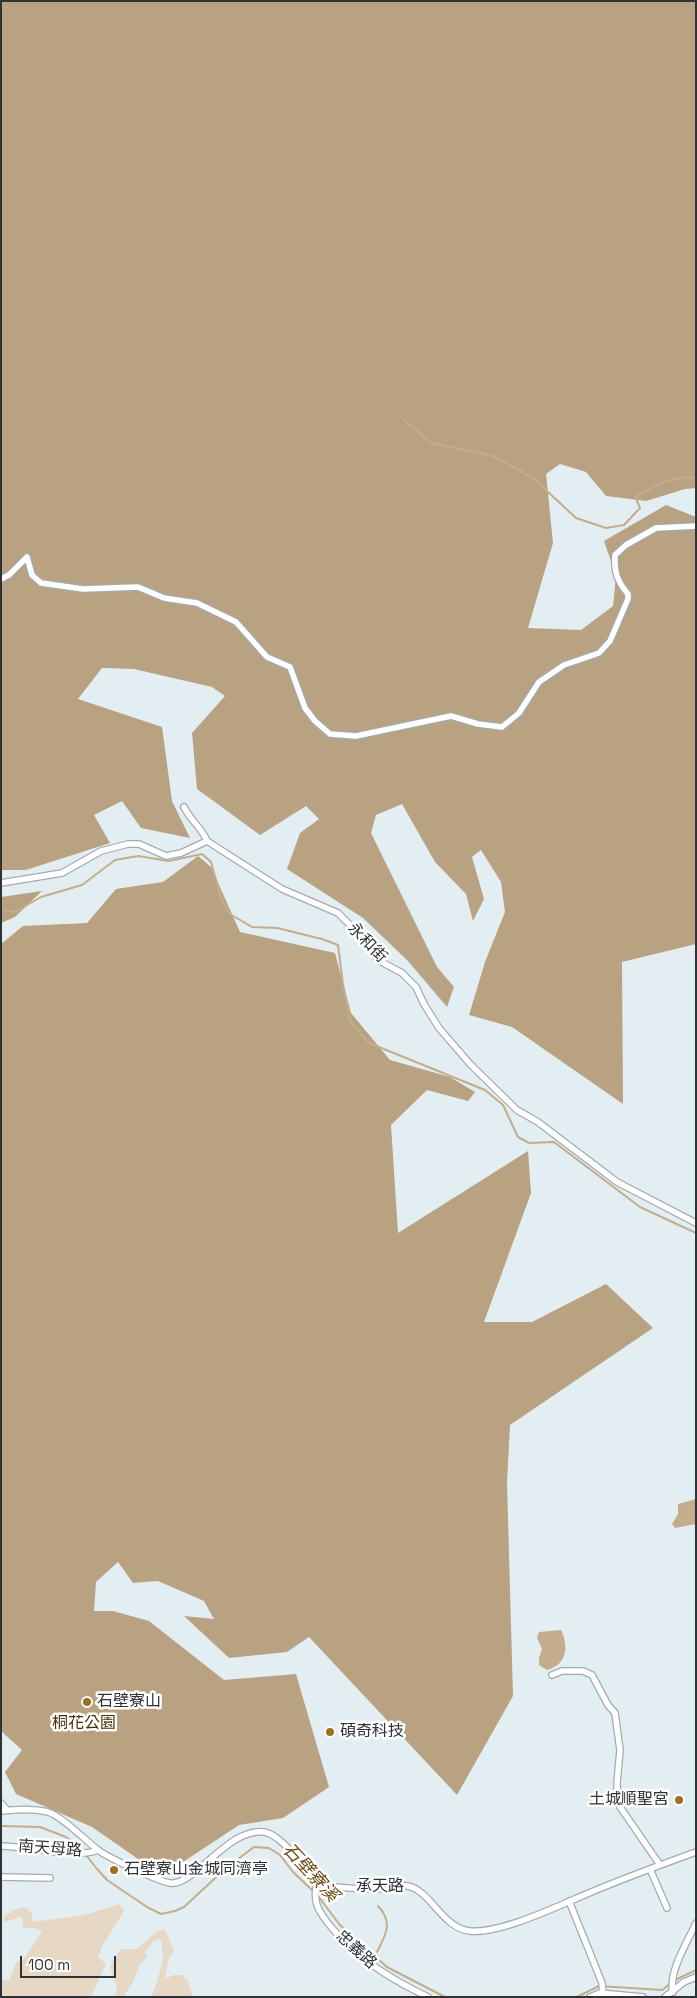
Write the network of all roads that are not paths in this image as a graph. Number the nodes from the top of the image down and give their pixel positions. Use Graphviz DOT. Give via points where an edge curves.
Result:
graph roads {
  1 [pos="696,526"];
  2 [pos="1,579"];
  3 [pos="184,807"];
  4 [pos="207,841"];
  5 [pos="1,883"];
  6 [pos="696,1223"];
  7 [pos="552,1675"];
  8 [pos="1,1803"];
  9 [pos="4,1811"];
  10 [pos="1,1846"];
  11 [pos="96,1851"];
  12 [pos="696,1852"];
  13 [pos="660,1865"];
  14 [pos="650,1869"];
  15 [pos="1,1877"];
  16 [pos="50,1878"];
  17 [pos="318,1878"];
  18 [pos="570,1901"];
  19 [pos="667,1908"];
  20 [pos="696,1923"];
  21 [pos="696,1978"];
  22 [pos="603,1989"];
  23 [pos="672,1989"];
  24 [pos="428,1997"];
  25 [pos="590,1997"];
  26 [pos="643,1997"];
  27 [pos="665,1997"];
  1 -- 2 [label="street" via="656,528 615,555 614,570 628,599 610,640 599,653 564,665 539,682 519,713 502,728 451,716 356,736 330,734 305,708 290,667 267,657 236,622 225,616 196,603 164,598 138,587 83,590 40,583 32,575 27,557"];
  3 -- 4 [label="street"];
  4 -- 5 [label="street" via="166,856 139,844 128,844 101,851 62,873"];
  4 -- 6 [label="street, 永和街" via="282,889 338,913 362,937 378,960 402,973 416,986 439,1028 517,1110 538,1122 617,1182"];
  7 -- 13 [label="street" via="562,1671 583,1671 592,1675 608,1706 616,1713 620,1750 618,1804"];
  8 -- 9 [label="street"];
  9 -- 11 [label="street, 承天路" via="18,1808 49,1813"];
  10 -- 11 [label="street, 南天母路"];
  11 -- 17 [label="street, 承天路" via="175,1883 231,1842 248,1834 265,1832 281,1839 294,1857"];
  12 -- 13 [label="street, 承天路"];
  13 -- 14 [label="street, 承天路"];
  14 -- 18 [label="street, 承天路"];
  14 -- 19 [label="street"];
  15 -- 16 [label="street"];
  17 -- 18 [label="street, 承天路" via="326,1885 334,1886 378,1889 400,1885 416,1888 456,1926 471,1932 503,1927"];
  17 -- 24 [label="street, 忠義路" via="316,1903 346,1945 380,1972"];
  18 -- 22 [label="street"];
  20 -- 23 [label="street" via="674,1970"];
  21 -- 23 [label="street"];
  22 -- 25 [label="street"];
  22 -- 26 [label="street"];
  23 -- 27 [label="street"];
}
